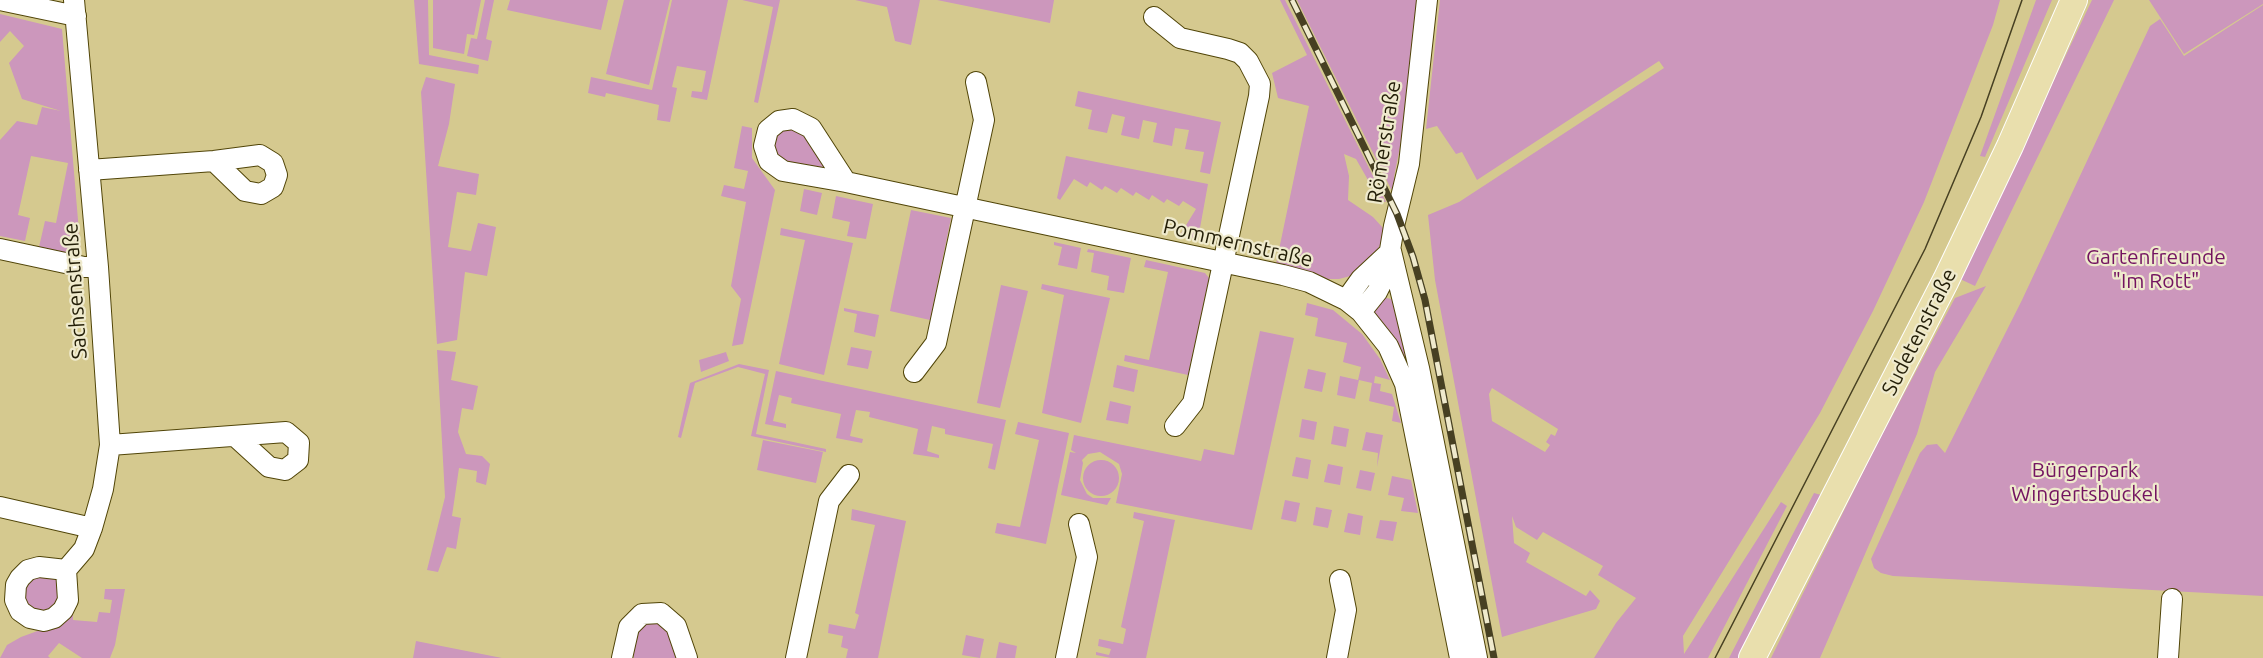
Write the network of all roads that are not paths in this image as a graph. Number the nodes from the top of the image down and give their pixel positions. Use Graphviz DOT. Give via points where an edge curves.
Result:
graph roads {
  1 [pos="0,0"];
  2 [pos="1427,0"];
  3 [pos="2074,0"];
  4 [pos="75,8"];
  5 [pos="1154,17"];
  6 [pos="976,82"];
  7 [pos="214,161"];
  8 [pos="89,170"];
  9 [pos="846,182"];
  10 [pos="965,208"];
  11 [pos="0,249"];
  12 [pos="1391,250"];
  13 [pos="1223,263"];
  14 [pos="98,267"];
  15 [pos="1353,306"];
  16 [pos="914,372"];
  17 [pos="1175,426"];
  18 [pos="235,436"];
  19 [pos="110,445"];
  20 [pos="849,475"];
  21 [pos="0,507"];
  22 [pos="1079,524"];
  23 [pos="92,528"];
  24 [pos="66,570"];
  25 [pos="1340,580"];
  26 [pos="2172,599"];
  27 [pos="622,658"];
  28 [pos="687,658"];
  29 [pos="796,658"];
  30 [pos="1066,658"];
  31 [pos="1336,658"];
  32 [pos="1460,658"];
  33 [pos="1478,658"];
  34 [pos="1752,658"];
  35 [pos="2168,658"];
  1 -- 4 [label="street"];
  2 -- 12 [label="street, Römerstraße" via="1409,164"];
  3 -- 34 [label="main road, Sudetenstraße" via="1946,280"];
  4 -- 8 [label="street, Sachsenstraße"];
  5 -- 13 [label="street" via="1180,38 1240,54 1260,84"];
  6 -- 10 [label="street" via="984,120"];
  7 -- 7 [label="street" via="260,155 273,163 277,175 273,187 261,194 245,191"];
  7 -- 8 [label="street"];
  8 -- 14 [label="street, Sachsenstraße"];
  9 -- 10 [label="street, Pommernstraße"];
  10 -- 13 [label="street, Pommernstraße"];
  10 -- 16 [label="street" via="936,343"];
  11 -- 14 [label="street"];
  12 -- 15 [label="street" via="1361,279"];
  12 -- 15 [label="street, Römerstraße" via="1377,292"];
  12 -- 33 [label="street"];
  13 -- 15 [label="street, Pommernstraße" via="1309,282"];
  13 -- 17 [label="street" via="1193,403"];
  14 -- 19 [label="street, Sachsenstraße"];
  15 -- 32 [label="street, Pommernstraße" via="1388,346 1405,384"];
  18 -- 18 [label="street" via="286,432 299,444 298,460 285,470 269,467"];
  18 -- 19 [label="street"];
  19 -- 23 [label="street, Sachsenstraße"];
  20 -- 29 [label="street" via="829,501"];
  21 -- 23 [label="street"];
  22 -- 30 [label="street" via="1087,557"];
  23 -- 24 [label="street, Sachsenstraße" via="84,549"];
  25 -- 31 [label="street" via="1346,610"];
  26 -- 35 [label="street"];
  27 -- 28 [label="street" via="629,627 642,614 661,613 676,626"];
}
